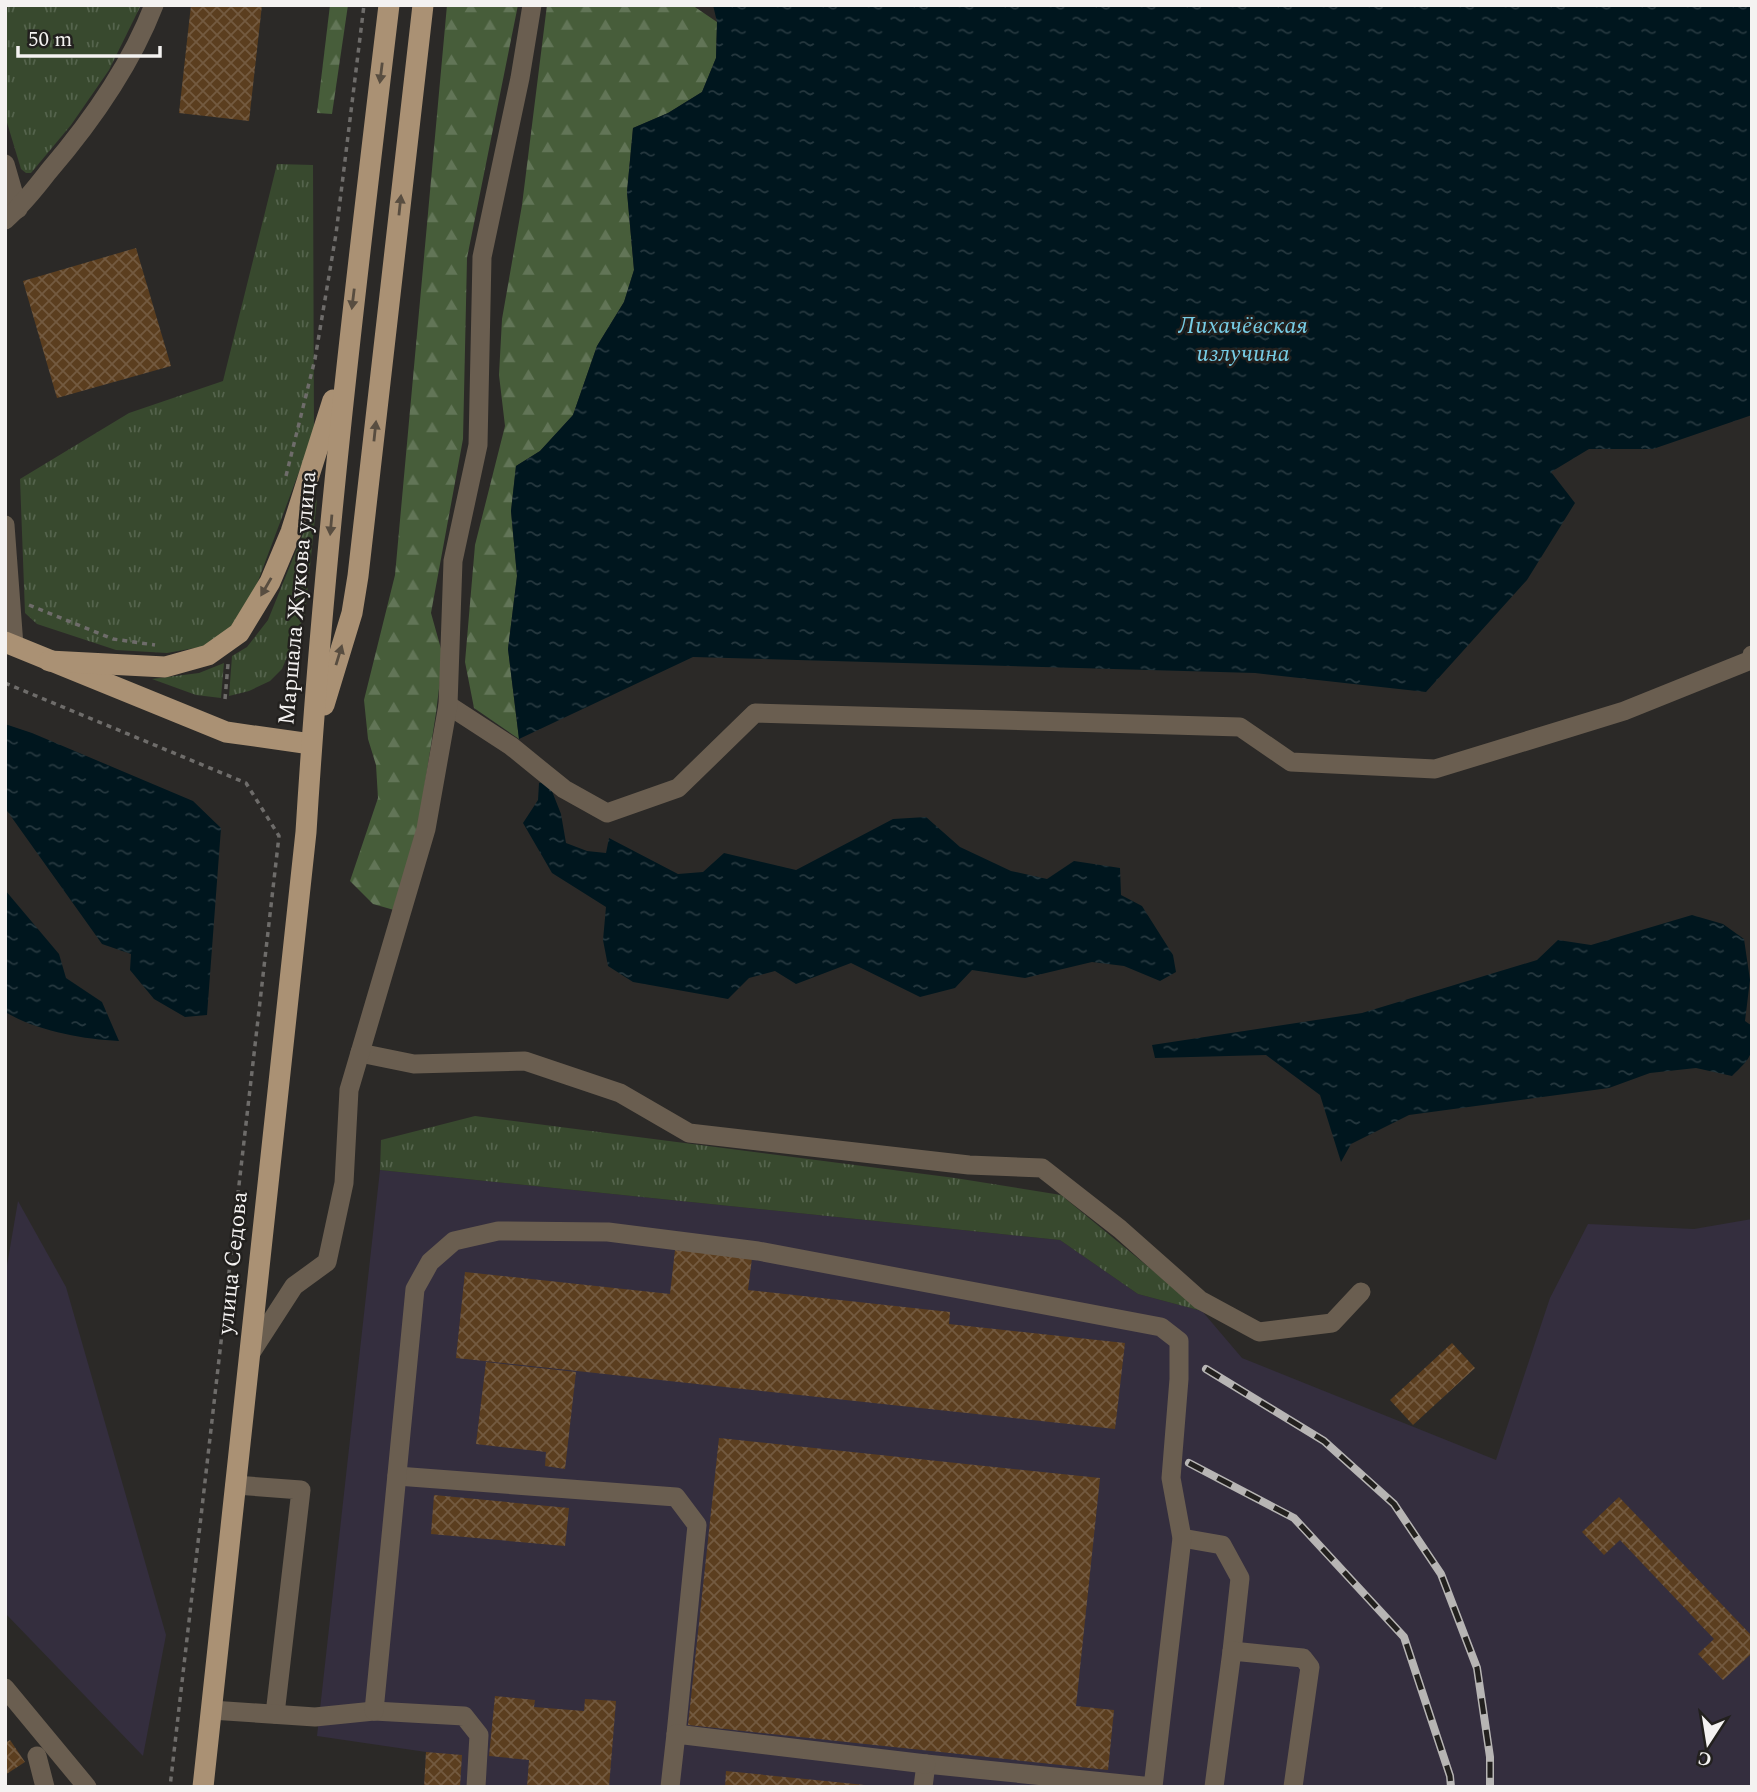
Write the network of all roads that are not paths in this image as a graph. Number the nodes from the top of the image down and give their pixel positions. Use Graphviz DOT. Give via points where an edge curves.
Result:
graph roads {
  1 [pos="154,5"];
  2 [pos="389,5"];
  3 [pos="423,5"];
  4 [pos="532,5"];
  5 [pos="5,164"];
  6 [pos="11,214"];
  7 [pos="346,362"];
  8 [pos="5,525"];
  9 [pos="10,644"];
  10 [pos="1752,658"];
  11 [pos="48,661"];
  12 [pos="448,705"];
  13 [pos="312,744"];
  14 [pos="360,1053"];
  15 [pos="1361,1292"];
  16 [pos="250,1354"];
  17 [pos="397,1476"];
  18 [pos="235,1485"];
  19 [pos="1182,1538"];
  20 [pos="1232,1651"];
  21 [pos="5,1688"];
  22 [pos="211,1710"];
  23 [pos="374,1711"];
  24 [pos="275,1714"];
  25 [pos="676,1734"];
  26 [pos="38,1754"];
  27 [pos="926,1764"];
  28 [pos="46,1787"];
  29 [pos="87,1787"];
  30 [pos="203,1787"];
  31 [pos="476,1787"];
  32 [pos="670,1787"];
  33 [pos="923,1787"];
  34 [pos="1154,1787"];
  35 [pos="1214,1787"];
  36 [pos="1293,1787"];
  1 -- 6 [label="street" via="102,103"];
  2 -- 7 [label="main road, Маршала Жукова улица, one-way"];
  13 -- 3 [label="main road, Маршала Жукова улица, one-way" via="352,613 358,576"];
  4 -- 12 [label="street" via="482,257 478,445 453,561"];
  5 -- 6 [label="street"];
  7 -- 11 [label="main road, one-way" via="291,532 270,582 239,633 208,655 165,667"];
  7 -- 13 [label="main road, Маршала Жукова улица, one-way"];
  8 -- 9 [label="street"];
  9 -- 11 [label="main road"];
  10 -- 12 [label="street" via="1624,711 1435,769 1291,762 1240,727 755,713 678,788 607,813 564,789 511,746"];
  11 -- 13 [label="main road" via="226,732"];
  12 -- 14 [label="street" via="425,829"];
  13 -- 16 [label="main road, улица Седова"];
  14 -- 15 [label="street" via="414,1063 525,1061 620,1093 689,1133 969,1165 1042,1168 1121,1229 1200,1300 1259,1332 1332,1322"];
  14 -- 16 [label="street" via="349,1090 344,1182 327,1262 294,1286"];
  16 -- 18 [label="main road, улица Седова"];
  17 -- 19 [label="street" via="415,1289 430,1262 454,1241 498,1231 608,1232 758,1251 1161,1327 1179,1340 1171,1478"];
  17 -- 23 [label="street"];
  17 -- 25 [label="street" via="676,1497 697,1525"];
  18 -- 22 [label="main road, улица Седова"];
  18 -- 24 [label="street" via="301,1490"];
  19 -- 20 [label="street" via="1222,1545 1240,1578"];
  19 -- 34 [label="street"];
  20 -- 35 [label="street"];
  20 -- 36 [label="street" via="1303,1658 1310,1667"];
  21 -- 26 [label="street"];
  22 -- 24 [label="street"];
  22 -- 30 [label="main road, улица Седова"];
  23 -- 24 [label="street" via="315,1717"];
  23 -- 31 [label="street" via="464,1716 479,1735"];
  25 -- 27 [label="street"];
  25 -- 32 [label="street"];
  26 -- 28 [label="street"];
  26 -- 29 [label="street"];
  27 -- 33 [label="street"];
  27 -- 34 [label="street"];
}
